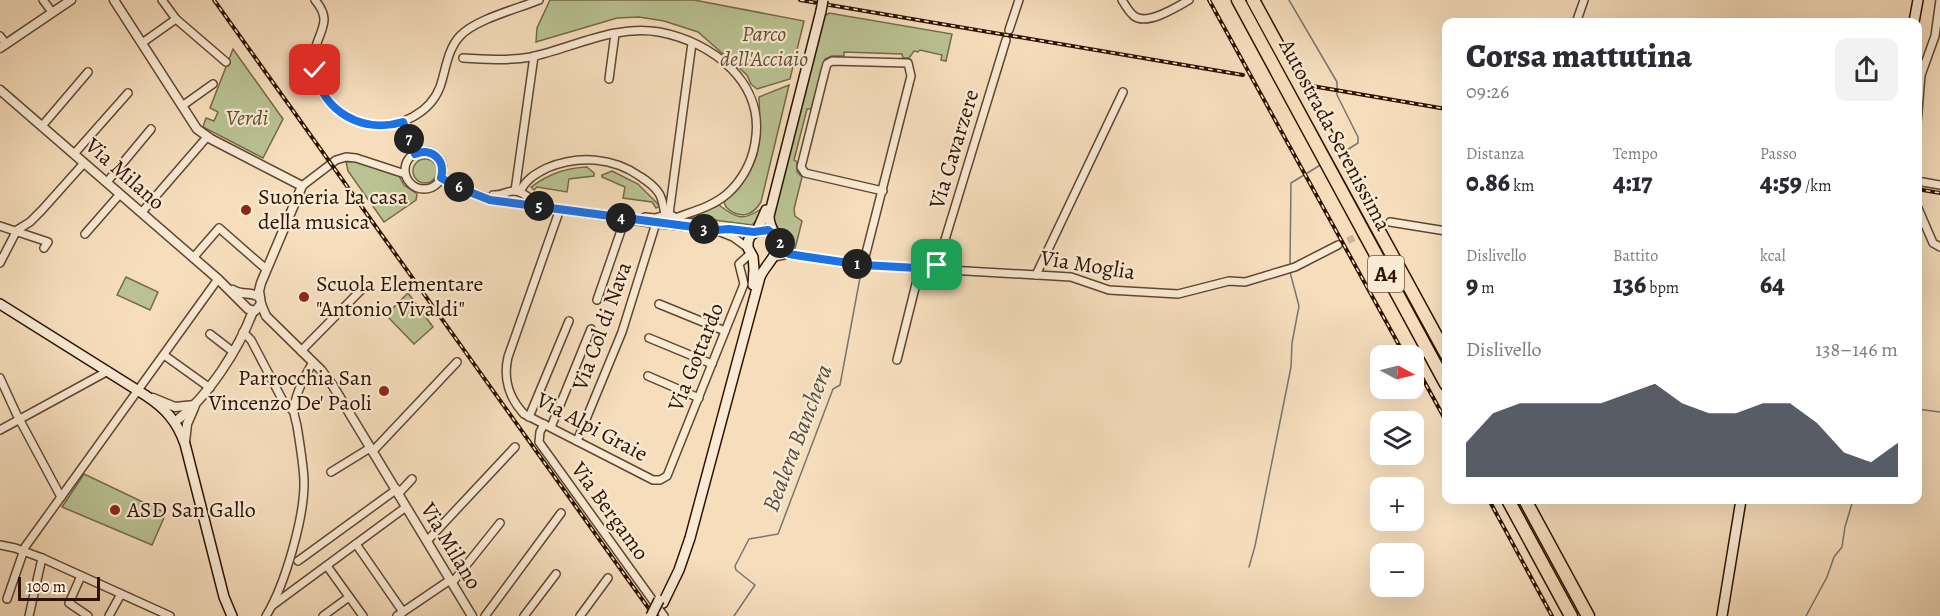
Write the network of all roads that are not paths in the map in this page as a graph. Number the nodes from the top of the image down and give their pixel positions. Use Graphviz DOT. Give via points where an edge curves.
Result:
graph roads {
  1 [pos="43,0"];
  2 [pos="71,0"];
  3 [pos="114,0"];
  4 [pos="162,0"];
  5 [pos="315,0"];
  6 [pos="824,0"];
  7 [pos="1019,0"];
  8 [pos="1122,0"];
  9 [pos="1189,0"];
  10 [pos="1238,0"];
  11 [pos="1253,0"];
  12 [pos="1584,0"];
  13 [pos="1918,0"];
  14 [pos="1940,0"];
  15 [pos="536,1"];
  16 [pos="818,7"];
  17 [pos="52,12"];
  18 [pos="1578,18"];
  19 [pos="1915,18"];
  20 [pos="176,19"];
  21 [pos="1010,30"];
  22 [pos="615,34"];
  23 [pos="0,36"];
  24 [pos="1006,40"];
  25 [pos="142,43"];
  26 [pos="692,43"];
  27 [pos="3,46"];
  28 [pos="534,56"];
  29 [pos="463,58"];
  30 [pos="226,62"];
  31 [pos="88,72"];
  32 [pos="1922,72"];
  33 [pos="609,79"];
  34 [pos="213,84"];
  35 [pos="0,90"];
  36 [pos="1123,92"];
  37 [pos="128,93"];
  38 [pos="182,106"];
  39 [pos="403,122"];
  40 [pos="42,126"];
  41 [pos="151,129"];
  42 [pos="207,137"];
  43 [pos="74,154"];
  44 [pos="415,154"];
  45 [pos="84,163"];
  46 [pos="405,174"];
  47 [pos="518,176"];
  48 [pos="441,178"];
  49 [pos="529,179"];
  50 [pos="107,182"];
  51 [pos="1922,182"];
  52 [pos="1940,185"];
  53 [pos="302,186"];
  54 [pos="883,191"];
  55 [pos="518,192"];
  56 [pos="120,194"];
  57 [pos="483,198"];
  58 [pos="551,207"];
  59 [pos="560,209"];
  60 [pos="142,212"];
  61 [pos="667,214"];
  62 [pos="606,216"];
  63 [pos="678,218"];
  64 [pos="625,219"];
  65 [pos="1390,222"];
  66 [pos="1922,222"];
  67 [pos="657,223"];
  68 [pos="0,226"];
  69 [pos="706,229"];
  70 [pos="16,230"];
  71 [pos="716,230"];
  72 [pos="1442,230"];
  73 [pos="756,231"];
  74 [pos="772,232"];
  75 [pos="85,234"];
  76 [pos="778,241"];
  77 [pos="1338,245"];
  78 [pos="1940,247"];
  79 [pos="44,248"];
  80 [pos="750,253"];
  81 [pos="789,254"];
  82 [pos="193,258"];
  83 [pos="772,258"];
  84 [pos="0,263"];
  85 [pos="863,265"];
  86 [pos="920,268"];
  87 [pos="936,269"];
  88 [pos="266,271"];
  89 [pos="1035,275"];
  90 [pos="222,282"];
  91 [pos="364,287"];
  92 [pos="597,300"];
  93 [pos="253,303"];
  94 [pos="0,304"];
  95 [pos="659,304"];
  96 [pos="263,318"];
  97 [pos="569,321"];
  98 [pos="591,329"];
  99 [pos="243,330"];
  100 [pos="279,330"];
  101 [pos="725,331"];
  102 [pos="210,334"];
  103 [pos="649,338"];
  104 [pos="1442,347"];
  105 [pos="232,351"];
  106 [pos="301,351"];
  107 [pos="164,355"];
  108 [pos="897,360"];
  109 [pos="313,362"];
  110 [pos="457,362"];
  111 [pos="712,364"];
  112 [pos="108,371"];
  113 [pos="648,376"];
  114 [pos="1442,377"];
  115 [pos="0,378"];
  116 [pos="210,387"];
  117 [pos="142,393"];
  118 [pos="699,398"];
  119 [pos="195,405"];
  120 [pos="293,411"];
  121 [pos="530,417"];
  122 [pos="19,419"];
  123 [pos="176,422"];
  124 [pos="548,426"];
  125 [pos="0,430"];
  126 [pos="577,441"];
  127 [pos="185,444"];
  128 [pos="515,447"];
  129 [pos="371,449"];
  130 [pos="331,472"];
  131 [pos="667,476"];
  132 [pos="412,479"];
  133 [pos="398,491"];
  134 [pos="61,497"];
  135 [pos="1511,504"];
  136 [pos="1527,504"];
  137 [pos="1739,504"];
  138 [pos="406,507"];
  139 [pos="561,513"];
  140 [pos="500,523"];
  141 [pos="427,541"];
  142 [pos="356,544"];
  143 [pos="0,545"];
  144 [pos="24,551"];
  145 [pos="42,558"];
  146 [pos="298,561"];
  147 [pos="327,566"];
  148 [pos="556,574"];
  149 [pos="81,576"];
  150 [pos="608,578"];
  151 [pos="451,582"];
  152 [pos="121,594"];
  153 [pos="224,597"];
  154 [pos="349,597"];
  155 [pos="7,599"];
  156 [pos="661,602"];
  157 [pos="273,605"];
  158 [pos="400,614"];
  159 [pos="29,616"];
  160 [pos="88,616"];
  161 [pos="108,616"];
  162 [pos="170,616"];
  163 [pos="226,616"];
  164 [pos="232,616"];
  165 [pos="266,616"];
  166 [pos="323,616"];
  167 [pos="363,616"];
  168 [pos="472,616"];
  169 [pos="485,616"];
  170 [pos="524,616"];
  171 [pos="580,616"];
  172 [pos="651,616"];
  173 [pos="656,616"];
  174 [pos="664,616"];
  175 [pos="1572,616"];
  176 [pos="1588,616"];
  177 [pos="1722,616"];
  1 -- 17 [label="street"];
  2 -- 17 [label="street"];
  3 -- 25 [label="street"];
  4 -- 20 [label="street"];
  5 -- 39 [label="street" via="325,22 315,50 315,70 328,101 341,113 366,124"];
  6 -- 16 [label="main road, bridge"];
  7 -- 21 [label="street"];
  8 -- 9 [label="street" via="1141,19 1160,15"];
  10 -- 114 [label="highway, Autostrada Serenissima / A4"];
  11 -- 104 [label="highway, Autostrada Serenissima / A4"];
  12 -- 18 [label="street"];
  13 -- 19 [label="main road"];
  14 -- 32 [label="street" via="1935,36"];
  15 -- 39 [label="street" via="473,27 459,37 433,98 423,110"];
  16 -- 73 [label="main road" via="766,208"];
  16 -- 74 [label="main road" via="770,210"];
  17 -- 27 [label="street"];
  20 -- 25 [label="street"];
  20 -- 30 [label="street"];
  22 -- 26 [label="street" via="648,30"];
  22 -- 28 [label="street"];
  22 -- 33 [label="street"];
  23 -- 27 [label="street"];
  24 -- 87 [label="street, Via Cavarzere"];
  25 -- 38 [label="street"];
  26 -- 61 [label="street"];
  26 -- 63 [label="street" via="722,60 741,80 753,104 756,136 749,165 734,187 710,205"];
  28 -- 29 [label="street"];
  28 -- 47 [label="street"];
  31 -- 40 [label="street"];
  34 -- 38 [label="street"];
  35 -- 40 [label="street, Via Milano"];
  36 -- 89 [label="street"];
  37 -- 43 [label="street"];
  38 -- 42 [label="street"];
  39 -- 44 [label="street"];
  40 -- 43 [label="street, Via Milano"];
  41 -- 50 [label="street"];
  42 -- 53 [label="street"];
  42 -- 60 [label="street"];
  43 -- 45 [label="street, Via Milano"];
  44 -- 46 [label="street" via="407,162"];
  44 -- 48 [label="street" via="426,151 437,156 442,166"];
  45 -- 50 [label="street, Via Milano"];
  45 -- 70 [label="street" via="30,222"];
  46 -- 48 [label="street" via="411,184 422,189"];
  46 -- 53 [label="street" via="346,157"];
  47 -- 49 [label="street"];
  47 -- 55 [label="street"];
  48 -- 57 [label="street"];
  49 -- 55 [label="street"];
  49 -- 61 [label="street" via="572,161 608,162 650,183"];
  50 -- 56 [label="street, Via Milano"];
  51 -- 52 [label="street"];
  53 -- 88 [label="street"];
  54 -- 54 [label="street" via="805,173 801,167 827,64 832,61 908,63 911,76"];
  54 -- 85 [label="street"];
  55 -- 57 [label="street"];
  55 -- 58 [label="street"];
  56 -- 60 [label="street, Via Milano"];
  56 -- 75 [label="street"];
  57 -- 58 [label="street"];
  58 -- 59 [label="street"];
  59 -- 62 [label="street"];
  59 -- 121 [label="street, Via Alpi Graie" via="505,372 510,391 520,409"];
  60 -- 82 [label="street, Via Milano"];
  61 -- 62 [label="street" via="651,218"];
  61 -- 63 [label="street"];
  62 -- 64 [label="street"];
  63 -- 69 [label="street"];
  64 -- 67 [label="street"];
  64 -- 92 [label="street"];
  65 -- 72 [label="street"];
  66 -- 78 [label="street" via="1933,243"];
  67 -- 69 [label="street"];
  67 -- 126 [label="street, Via Col di Nava" via="621,332"];
  68 -- 70 [label="street"];
  69 -- 71 [label="street"];
  70 -- 79 [label="street" via="48,242"];
  70 -- 84 [label="street"];
  71 -- 73 [label="street"];
  71 -- 80 [label="street" via="733,237"];
  73 -- 74 [label="main road"];
  73 -- 80 [label="main road" via="748,242"];
  74 -- 76 [label="main road"];
  76 -- 81 [label="street"];
  76 -- 83 [label="main road"];
  77 -- 89 [label="street, Via Moglia" via="1287,270 1178,294 1109,290 1071,277"];
  80 -- 83 [label="main road" via="761,261"];
  80 -- 101 [label="street, Via Gottardo" via="740,264 744,284"];
  80 -- 156 [label="main road" via="754,280 686,534"];
  81 -- 83 [label="street, Via Moglia"];
  81 -- 85 [label="street, Via Moglia"];
  82 -- 88 [label="street" via="219,228"];
  82 -- 90 [label="street, Via Milano"];
  83 -- 156 [label="main road" via="760,277 685,555"];
  85 -- 86 [label="street, Via Moglia"];
  86 -- 87 [label="street, Via Moglia"];
  86 -- 108 [label="street"];
  87 -- 89 [label="street, Via Moglia"];
  88 -- 93 [label="street"];
  90 -- 93 [label="street, Via Milano"];
  90 -- 107 [label="street"];
  91 -- 106 [label="street"];
  93 -- 96 [label="street, Via Milano"];
  93 -- 99 [label="street"];
  93 -- 100 [label="street, Via Milano"];
  94 -- 112 [label="main road"];
  95 -- 101 [label="street"];
  96 -- 99 [label="street"];
  96 -- 100 [label="street, Via Milano"];
  97 -- 121 [label="street"];
  98 -- 124 [label="street"];
  99 -- 105 [label="street"];
  99 -- 120 [label="street"];
  100 -- 106 [label="street, Via Milano"];
  101 -- 111 [label="street, Via Gottardo"];
  102 -- 105 [label="street"];
  103 -- 111 [label="street"];
  105 -- 116 [label="street"];
  106 -- 109 [label="street, Via Milano"];
  107 -- 116 [label="street"];
  107 -- 117 [label="street"];
  109 -- 120 [label="street"];
  109 -- 129 [label="street, Via Milano" via="333,385"];
  110 -- 129 [label="street"];
  111 -- 118 [label="street, Via Gottardo"];
  112 -- 117 [label="main road"];
  112 -- 122 [label="street"];
  113 -- 118 [label="street"];
  115 -- 122 [label="street"];
  116 -- 119 [label="street"];
  117 -- 119 [label="street" via="175,407"];
  117 -- 123 [label="main road"];
  117 -- 134 [label="street"];
  118 -- 131 [label="street, Via Gottardo"];
  119 -- 123 [label="street"];
  119 -- 127 [label="street" via="187,424"];
  120 -- 157 [label="street" via="303,494 298,530"];
  121 -- 124 [label="street, Via Alpi Graie"];
  122 -- 125 [label="street"];
  122 -- 134 [label="street"];
  123 -- 127 [label="main road"];
  124 -- 126 [label="street, Via Alpi Graie"];
  124 -- 174 [label="street, Via Bergamo" via="540,432 539,442"];
  126 -- 131 [label="street, Via Alpi Graie" via="653,480"];
  127 -- 153 [label="main road"];
  128 -- 141 [label="street"];
  129 -- 130 [label="street"];
  129 -- 133 [label="street, Via Milano"];
  132 -- 133 [label="street, Via Milano"];
  133 -- 138 [label="street, Via Milano"];
  133 -- 146 [label="street"];
  134 -- 144 [label="street"];
  135 -- 175 [label="highway"];
  136 -- 176 [label="highway"];
  137 -- 177 [label="main road"];
  138 -- 141 [label="street, Via Milano"];
  138 -- 142 [label="street"];
  139 -- 169 [label="street"];
  140 -- 151 [label="street"];
  141 -- 151 [label="street, Via Milano"];
  142 -- 147 [label="street"];
  142 -- 158 [label="street"];
  143 -- 144 [label="street"];
  144 -- 145 [label="street"];
  144 -- 155 [label="street"];
  145 -- 149 [label="street"];
  145 -- 159 [label="street"];
  147 -- 154 [label="street"];
  147 -- 157 [label="street"];
  148 -- 170 [label="street"];
  149 -- 152 [label="street"];
  149 -- 160 [label="street" via="69,603"];
  150 -- 171 [label="street"];
  151 -- 158 [label="street"];
  151 -- 168 [label="street, Via Milano"];
  152 -- 161 [label="street"];
  152 -- 162 [label="street"];
  153 -- 163 [label="main road"];
  153 -- 164 [label="main road"];
  154 -- 166 [label="street"];
  154 -- 167 [label="street"];
  156 -- 172 [label="main road, bridge"];
  156 -- 173 [label="main road"];
  157 -- 165 [label="street"];
}
